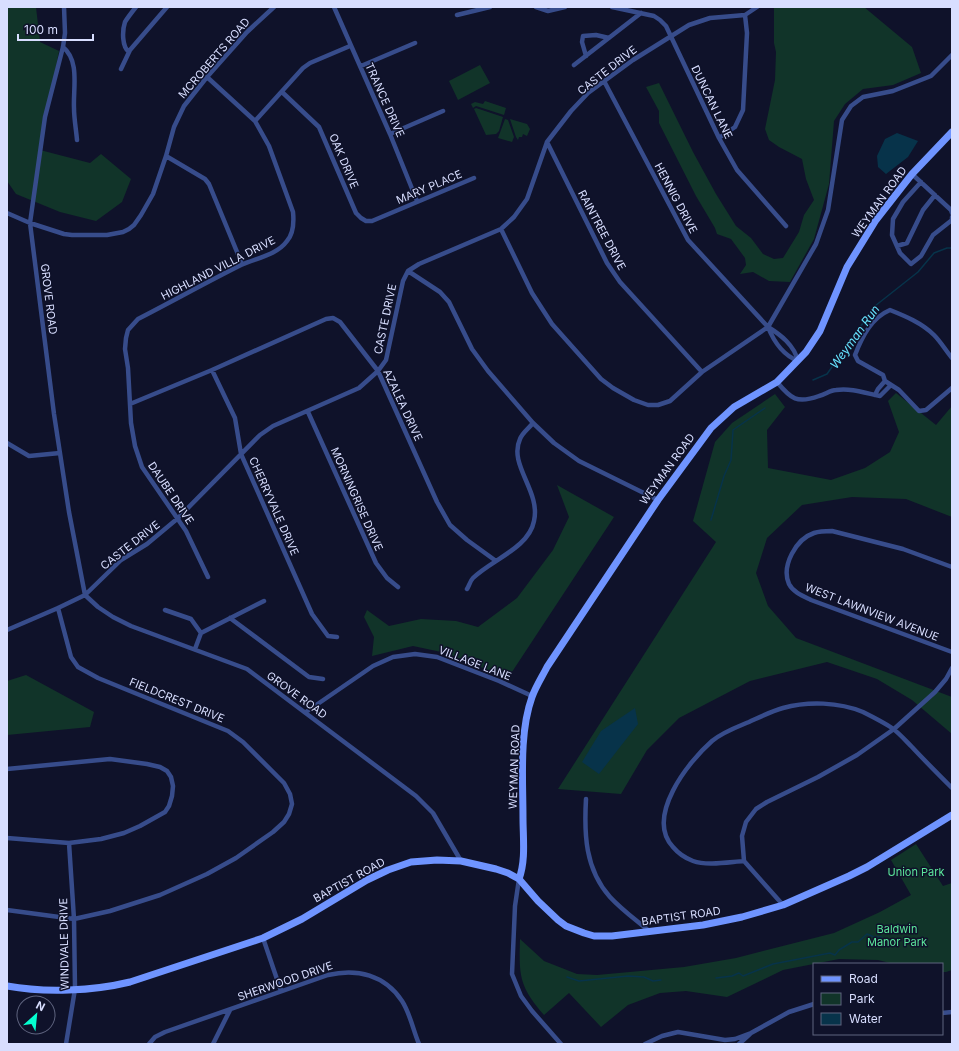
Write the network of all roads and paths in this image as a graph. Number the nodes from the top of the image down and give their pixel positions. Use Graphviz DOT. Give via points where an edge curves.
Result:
graph roads {
  1 [pos="64,7"];
  2 [pos="136,7"];
  3 [pos="167,7"];
  4 [pos="274,7"];
  5 [pos="334,7"];
  6 [pos="490,7"];
  7 [pos="536,7"];
  8 [pos="565,7"];
  9 [pos="612,7"];
  10 [pos="757,7"];
  11 [pos="641,13"];
  12 [pos="457,14"];
  13 [pos="745,15"];
  14 [pos="670,36"];
  15 [pos="609,38"];
  16 [pos="415,43"];
  17 [pos="350,46"];
  18 [pos="63,47"];
  19 [pos="129,52"];
  20 [pos="952,55"];
  21 [pos="586,56"];
  22 [pos="574,65"];
  23 [pos="360,66"];
  24 [pos="121,69"];
  25 [pos="207,77"];
  26 [pos="604,81"];
  27 [pos="282,92"];
  28 [pos="444,111"];
  29 [pos="255,121"];
  30 [pos="952,132"];
  31 [pos="390,134"];
  32 [pos="719,138"];
  33 [pos="77,140"];
  34 [pos="547,142"];
  35 [pos="166,156"];
  36 [pos="912,174"];
  37 [pos="474,178"];
  38 [pos="921,182"];
  39 [pos="935,195"];
  40 [pos="418,201"];
  41 [pos="7,213"];
  42 [pos="392,213"];
  43 [pos="952,213"];
  44 [pos="952,217"];
  45 [pos="30,224"];
  46 [pos="786,226"];
  47 [pos="501,229"];
  48 [pos="897,246"];
  49 [pos="242,264"];
  50 [pos="408,271"];
  51 [pos="768,327"];
  52 [pos="952,358"];
  53 [pos="798,361"];
  54 [pos="128,368"];
  55 [pos="212,370"];
  56 [pos="378,371"];
  57 [pos="702,372"];
  58 [pos="885,381"];
  59 [pos="777,382"];
  60 [pos="891,385"];
  61 [pos="952,388"];
  62 [pos="875,395"];
  63 [pos="130,404"];
  64 [pos="308,412"];
  65 [pos="533,423"];
  66 [pos="7,443"];
  67 [pos="60,454"];
  68 [pos="242,454"];
  69 [pos="658,500"];
  70 [pos="176,519"];
  71 [pos="496,561"];
  72 [pos="952,567"];
  73 [pos="208,576"];
  74 [pos="398,587"];
  75 [pos="467,589"];
  76 [pos="84,595"];
  77 [pos="264,601"];
  78 [pos="58,608"];
  79 [pos="165,610"];
  80 [pos="230,618"];
  81 [pos="7,630"];
  82 [pos="201,633"];
  83 [pos="337,637"];
  84 [pos="195,649"];
  85 [pos="952,652"];
  86 [pos="952,668"];
  87 [pos="323,679"];
  88 [pos="532,696"];
  89 [pos="306,712"];
  90 [pos="894,729"];
  91 [pos="7,769"];
  92 [pos="952,788"];
  93 [pos="586,799"];
  94 [pos="952,815"];
  95 [pos="7,838"];
  96 [pos="70,843"];
  97 [pos="461,861"];
  98 [pos="744,861"];
  99 [pos="519,879"];
  100 [pos="783,905"];
  101 [pos="7,910"];
  102 [pos="74,919"];
  103 [pos="649,932"];
  104 [pos="263,938"];
  105 [pos="7,986"];
  106 [pos="75,989"];
  107 [pos="281,991"];
  108 [pos="813,1004"];
  109 [pos="230,1010"];
  110 [pos="751,1033"];
  111 [pos="66,1044"];
  112 [pos="150,1044"];
  113 [pos="213,1044"];
  114 [pos="419,1044"];
  115 [pos="561,1044"];
  116 [pos="645,1044"];
  117 [pos="739,1044"];
  1 -- 18 [label="street, GROVE ROAD" via="66,33"];
  2 -- 19 [label="street" via="124,27 124,45"];
  3 -- 19 [label="street"];
  4 -- 25 [label="street, MCROBERTS ROAD" via="247,32"];
  5 -- 17 [label="street, TRANCE DRIVE"];
  6 -- 12 [label="street"];
  7 -- 8 [label="street" via="548,11"];
  9 -- 11 [label="street, DUNCAN LANE"];
  10 -- 13 [label="street"];
  11 -- 14 [label="street, DUNCAN LANE" via="660,20"];
  11 -- 15 [label="street"];
  13 -- 14 [label="street, CASTE DRIVE" via="710,18 689,25"];
  13 -- 32 [label="street" via="747,33 742,110 735,127"];
  14 -- 26 [label="street, CASTE DRIVE"];
  14 -- 32 [label="street, DUNCAN LANE"];
  15 -- 21 [label="street"];
  15 -- 21 [label="street" via="583,36"];
  16 -- 23 [label="street"];
  17 -- 23 [label="street, TRANCE DRIVE"];
  17 -- 27 [label="street" via="310,63"];
  18 -- 33 [label="street" via="70,55 74,68"];
  18 -- 45 [label="street, GROVE ROAD" via="45,117"];
  19 -- 24 [label="street"];
  20 -- 51 [label="street" via="931,76 893,92 863,97 851,106 842,120 828,210 816,244"];
  21 -- 22 [label="street"];
  23 -- 31 [label="street, TRANCE DRIVE"];
  25 -- 29 [label="street, HIGHLAND VILLA DRIVE"];
  25 -- 35 [label="street, MCROBERTS ROAD" via="178,117"];
  26 -- 34 [label="street, CASTE DRIVE" via="571,111"];
  26 -- 51 [label="street, HENNIG DRIVE" via="688,240"];
  27 -- 29 [label="street"];
  27 -- 42 [label="street, OAK DRIVE" via="319,126 356,213 366,221"];
  28 -- 31 [label="street"];
  29 -- 49 [label="street, HIGHLAND VILLA DRIVE" via="269,146 293,212 293,225 291,235 281,247"];
  30 -- 36 [label="main road, WEYMAN ROAD"];
  31 -- 40 [label="street, TRANCE DRIVE"];
  32 -- 46 [label="street, DUNCAN LANE" via="737,170"];
  34 -- 47 [label="street, CASTE DRIVE" via="527,199"];
  34 -- 57 [label="street, RAINTREE DRIVE" via="607,263 620,282"];
  35 -- 45 [label="street, MCROBERTS ROAD" via="153,194 129,229 107,235 72,235"];
  35 -- 49 [label="street" via="205,179 209,184"];
  36 -- 38 [label="street"];
  36 -- 53 [label="main road, WEYMAN ROAD" via="876,220 861,244 847,267 820,331"];
  37 -- 40 [label="street, MARY PLACE"];
  38 -- 39 [label="street"];
  38 -- 48 [label="street" via="893,220 892,235"];
  39 -- 43 [label="street"];
  39 -- 48 [label="street" via="923,210 906,243"];
  40 -- 42 [label="street, MARY PLACE"];
  41 -- 45 [label="street, MCROBERTS ROAD"];
  44 -- 48 [label="street" via="952,220 933,235 921,256 911,264"];
  45 -- 67 [label="street, GROVE ROAD"];
  47 -- 50 [label="street, CASTE DRIVE"];
  47 -- 57 [label="street" via="532,293 552,324 601,379 613,388 634,400 648,405 658,405 670,401"];
  49 -- 54 [label="street, HIGHLAND VILLA DRIVE" via="132,324 126,338"];
  50 -- 56 [label="street, CASTE DRIVE" via="403,281 386,360"];
  50 -- 65 [label="street" via="440,292 449,302 472,349 488,372"];
  51 -- 53 [label="street, HENNIG DRIVE" via="779,334 796,352"];
  51 -- 53 [label="street, HENNIG DRIVE" via="773,340 789,358"];
  51 -- 57 [label="street"];
  52 -- 58 [label="street" via="934,335 903,315 890,310 872,322 855,355 858,361 883,375"];
  53 -- 59 [label="main road, WEYMAN ROAD"];
  54 -- 63 [label="street, DAUBE DRIVE"];
  55 -- 56 [label="street, AZALEA DRIVE" via="333,318 340,322"];
  55 -- 63 [label="street, AZALEA DRIVE"];
  55 -- 68 [label="street, CHERRYVALE DRIVE" via="234,418"];
  56 -- 64 [label="street, CASTE DRIVE" via="359,388"];
  56 -- 71 [label="street, AZALEA DRIVE" via="437,502 450,525"];
  58 -- 60 [label="street"];
  58 -- 62 [label="street"];
  59 -- 62 [label="street" via="787,395 800,401 835,390 855,390"];
  59 -- 69 [label="main road, WEYMAN ROAD" via="734,407 711,428"];
  60 -- 61 [label="street" via="919,411 926,410"];
  60 -- 62 [label="street" via="880,396"];
  63 -- 70 [label="street, DAUBE DRIVE" via="135,446 142,467"];
  64 -- 68 [label="street, CASTE DRIVE" via="273,426 260,435"];
  64 -- 74 [label="street, MORNINGRISE DRIVE" via="376,563 387,578"];
  65 -- 69 [label="street" via="554,443 579,461"];
  65 -- 71 [label="street" via="520,438 517,449 518,462 534,498 534,523 525,540"];
  66 -- 67 [label="street" via="29,456"];
  67 -- 76 [label="street, GROVE ROAD"];
  68 -- 70 [label="street, CASTE DRIVE"];
  68 -- 83 [label="street, CHERRYVALE DRIVE" via="312,614 328,636"];
  69 -- 88 [label="main road, WEYMAN ROAD" via="570,630"];
  70 -- 73 [label="street, DAUBE DRIVE" via="192,541"];
  70 -- 76 [label="street, CASTE DRIVE" via="147,544 121,560"];
  71 -- 75 [label="street" via="472,579"];
  72 -- 85 [label="street, WEST LAWNVIEW AVENUE" via="903,549 823,530 804,538 796,548 790,560 787,577 794,590 801,596"];
  76 -- 78 [label="street, CASTE DRIVE"];
  76 -- 84 [label="street, GROVE ROAD" via="113,617 131,626"];
  77 -- 80 [label="street"];
  78 -- 81 [label="street, CASTE DRIVE"];
  78 -- 102 [label="street, FIELDCREST DRIVE" via="71,657 78,667 98,678 228,731 243,742 284,783 292,804 284,822 236,858 208,874 160,895"];
  79 -- 82 [label="street" via="191,619"];
  80 -- 82 [label="street"];
  80 -- 87 [label="street" via="309,676"];
  82 -- 84 [label="street"];
  84 -- 89 [label="street, GROVE ROAD" via="247,669"];
  86 -- 90 [label="street" via="935,692"];
  88 -- 89 [label="street, VILLAGE LANE" via="437,656 415,654 393,657 373,666"];
  88 -- 99 [label="main road, WEYMAN ROAD" via="526,716 524,739 523,849"];
  89 -- 97 [label="street, GROVE ROAD" via="416,796 433,813"];
  90 -- 92 [label="street"];
  90 -- 98 [label="street" via="857,755 756,809 746,822 742,836"];
  90 -- 98 [label="street" via="856,710 815,703 782,708 736,727 713,740 694,758 671,794 664,822 666,837 684,857 694,861"];
  91 -- 96 [label="street" via="110,759 160,767 167,771 173,786 169,806 165,812 124,833"];
  93 -- 103 [label="street" via="586,843 597,877 618,905"];
  94 -- 100 [label="main road, BAPTIST ROAD" via="867,867"];
  95 -- 96 [label="street"];
  96 -- 102 [label="street, WINDVALE DRIVE"];
  97 -- 99 [label="main road, BAPTIST ROAD" via="496,869"];
  97 -- 104 [label="main road, BAPTIST ROAD" via="424,860 399,865"];
  98 -- 100 [label="street"];
  99 -- 103 [label="main road, BAPTIST ROAD" via="558,920 574,930 594,936"];
  99 -- 115 [label="street" via="515,906 512,974 521,996"];
  100 -- 103 [label="main road, BAPTIST ROAD" via="742,918"];
  101 -- 102 [label="street, FIELDCREST DRIVE"];
  102 -- 106 [label="street, WINDVALE DRIVE"];
  104 -- 106 [label="main road, BAPTIST ROAD" via="130,982"];
  104 -- 107 [label="street"];
  105 -- 106 [label="main road, BAPTIST ROAD" via="50,991"];
  106 -- 111 [label="street, WINDVALE DRIVE"];
  107 -- 109 [label="street, SHERWOOD DRIVE"];
  107 -- 114 [label="street, SHERWOOD DRIVE" via="338,972 366,974 389,986 402,1001"];
  108 -- 110 [label="street" via="789,1012"];
  109 -- 112 [label="street, SHERWOOD DRIVE" via="164,1032 155,1037"];
  109 -- 113 [label="street"];
  110 -- 116 [label="street" via="725,1040 678,1032"];
  110 -- 117 [label="street"];
}
